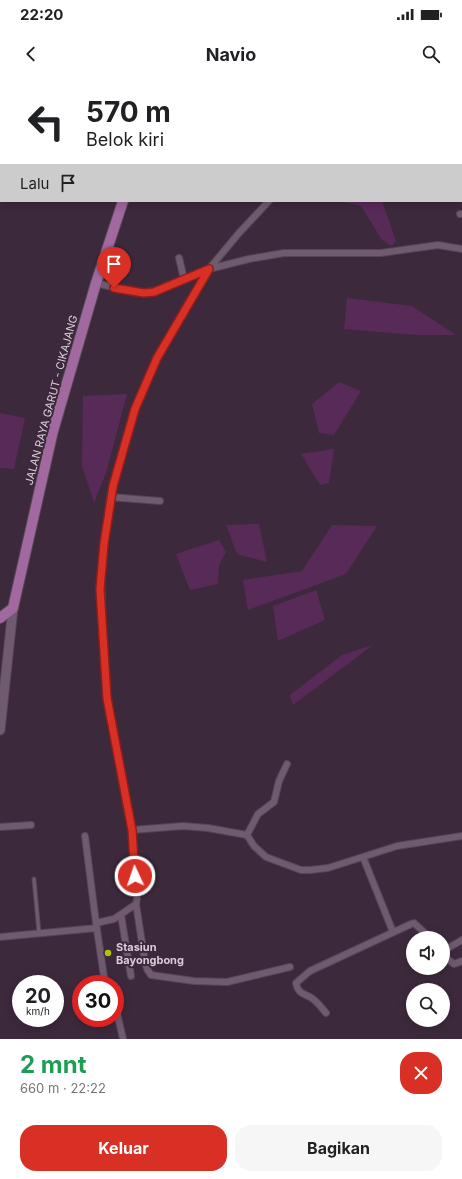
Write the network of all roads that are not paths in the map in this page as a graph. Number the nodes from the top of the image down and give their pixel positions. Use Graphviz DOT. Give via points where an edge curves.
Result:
graph roads {
  1 [pos="123,202"];
  2 [pos="268,202"];
  3 [pos="462,249"];
  4 [pos="179,258"];
  5 [pos="209,269"];
  6 [pos="184,279"];
  7 [pos="96,283"];
  8 [pos="110,497"];
  9 [pos="160,501"];
  10 [pos="13,608"];
  11 [pos="0,618"];
  12 [pos="4,650"];
  13 [pos="0,730"];
  14 [pos="287,764"];
  15 [pos="31,825"];
  16 [pos="0,827"];
  17 [pos="132,830"];
  18 [pos="247,835"];
  19 [pos="85,836"];
  20 [pos="462,836"];
  21 [pos="363,857"];
  22 [pos="34,879"];
  23 [pos="136,904"];
  24 [pos="121,915"];
  25 [pos="96,926"];
  26 [pos="423,931"];
  27 [pos="393,932"];
  28 [pos="39,933"];
  29 [pos="0,937"];
  30 [pos="462,940"];
  31 [pos="450,947"];
  32 [pos="450,961"];
  33 [pos="462,961"];
  34 [pos="290,966"];
  35 [pos="104,975"];
  36 [pos="130,976"];
  37 [pos="326,1013"];
  38 [pos="120,1027"];
  39 [pos="123,1039"];
  1 -- 7 [label="main road, JALAN RAYA GARUT - CIKAJANG"];
  2 -- 5 [label="street"];
  3 -- 5 [label="street" via="438,245 381,253 284,253"];
  4 -- 6 [label="street"];
  5 -- 6 [label="street"];
  5 -- 8 [label="street" via="147,380 135,409"];
  6 -- 7 [label="street" via="154,292 144,293"];
  7 -- 10 [label="main road, JALAN RAYA GARUT - CIKAJANG" via="53,431"];
  8 -- 9 [label="street"];
  8 -- 17 [label="street" via="101,574 107,698"];
  10 -- 11 [label="main road"];
  10 -- 12 [label="main road"];
  12 -- 13 [label="main road"];
  14 -- 18 [label="street" via="279,781 274,802 258,814"];
  15 -- 16 [label="street"];
  17 -- 18 [label="street" via="183,826"];
  17 -- 23 [label="street"];
  18 -- 21 [label="street" via="263,854 301,870 328,868"];
  19 -- 25 [label="street"];
  20 -- 21 [label="street" via="397,846"];
  21 -- 27 [label="street"];
  22 -- 28 [label="lane"];
  23 -- 24 [label="street"];
  23 -- 34 [label="street" via="145,962 151,975 194,981 227,982"];
  24 -- 25 [label="street"];
  24 -- 36 [label="street"];
  25 -- 28 [label="street"];
  25 -- 35 [label="street"];
  26 -- 27 [label="street" via="414,923"];
  27 -- 37 [label="street" via="346,956 320,965 296,983 302,995 309,997"];
  28 -- 29 [label="street"];
  30 -- 31 [label="street"];
  32 -- 33 [label="street" via="454,964"];
  38 -- 39 [label="street"];
}
